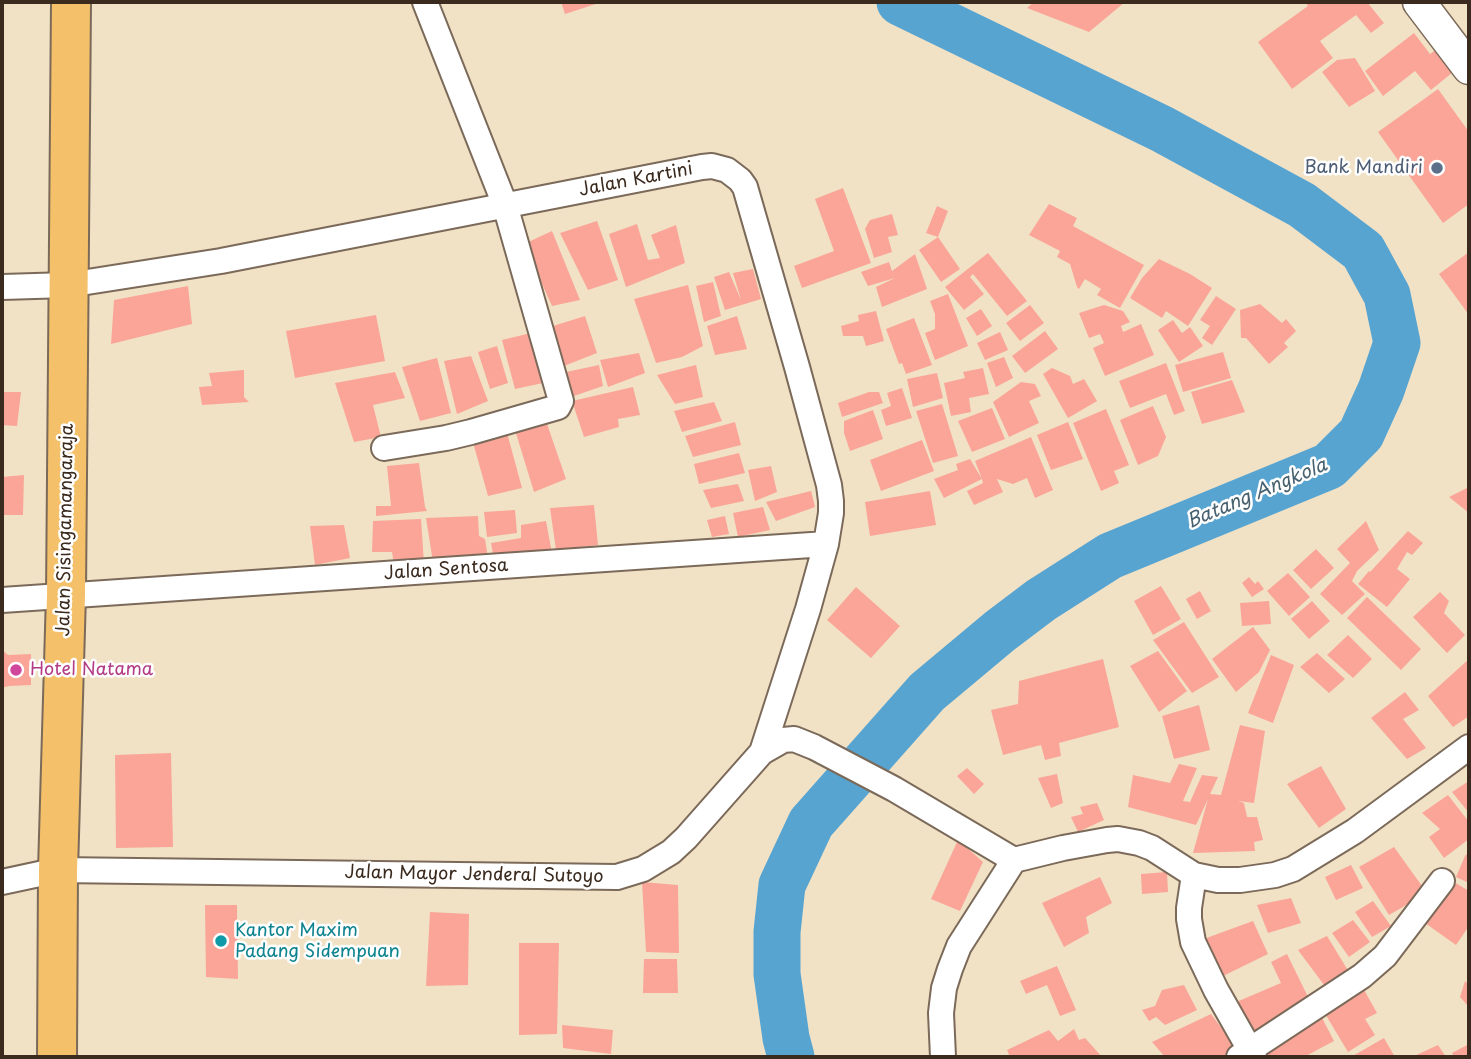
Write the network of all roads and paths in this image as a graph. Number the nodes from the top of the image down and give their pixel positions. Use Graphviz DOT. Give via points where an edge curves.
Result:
graph roads {
  1 [pos="71,2"];
  2 [pos="425,2"];
  3 [pos="1419,2"];
  4 [pos="1469,68"];
  5 [pos="505,205"];
  6 [pos="68,285"];
  7 [pos="2,287"];
  8 [pos="384,449"];
  9 [pos="826,544"];
  10 [pos="66,595"];
  11 [pos="2,600"];
  12 [pos="1469,747"];
  13 [pos="762,752"];
  14 [pos="1014,860"];
  15 [pos="58,870"];
  16 [pos="1194,875"];
  17 [pos="1442,881"];
  18 [pos="2,882"];
  19 [pos="1248,1055"];
  20 [pos="57,1057"];
  21 [pos="943,1057"];
  1 -- 6 [label="highway, Jalan Sisingamangaraja"];
  2 -- 5 [label="street"];
  3 -- 4 [label="street"];
  5 -- 6 [label="street, Jalan Kartini" via="221,261"];
  5 -- 8 [label="street" via="561,404 471,432"];
  5 -- 9 [label="street, Jalan Kartini" via="702,167 727,170 740,180 829,485"];
  6 -- 7 [label="street, Jalan Kartini"];
  6 -- 10 [label="highway, Jalan Sisingamangaraja"];
  9 -- 10 [label="street, Jalan Sentosa"];
  9 -- 13 [label="street, Jalan Kartini"];
  10 -- 11 [label="street, Jalan Sentosa"];
  10 -- 15 [label="highway, Jalan Sisingamangaraja"];
  12 -- 16 [label="street" via="1355,831 1293,869 1240,880"];
  13 -- 14 [label="street, Jalan Mayor Jenderal Sutoyo" via="783,740 799,740 894,789"];
  13 -- 15 [label="street, Jalan Mayor Jenderal Sutoyo" via="671,852 617,877"];
  14 -- 16 [label="street" via="1118,839 1152,848"];
  14 -- 21 [label="street" via="959,946 950,969 941,1013"];
  15 -- 18 [label="street, Jalan Mayor Jenderal Sutoyo"];
  15 -- 20 [label="highway, Jalan Sisingamangaraja"];
  16 -- 19 [label="street" via="1189,908 1193,942"];
  17 -- 19 [label="street" via="1385,956"];
}
